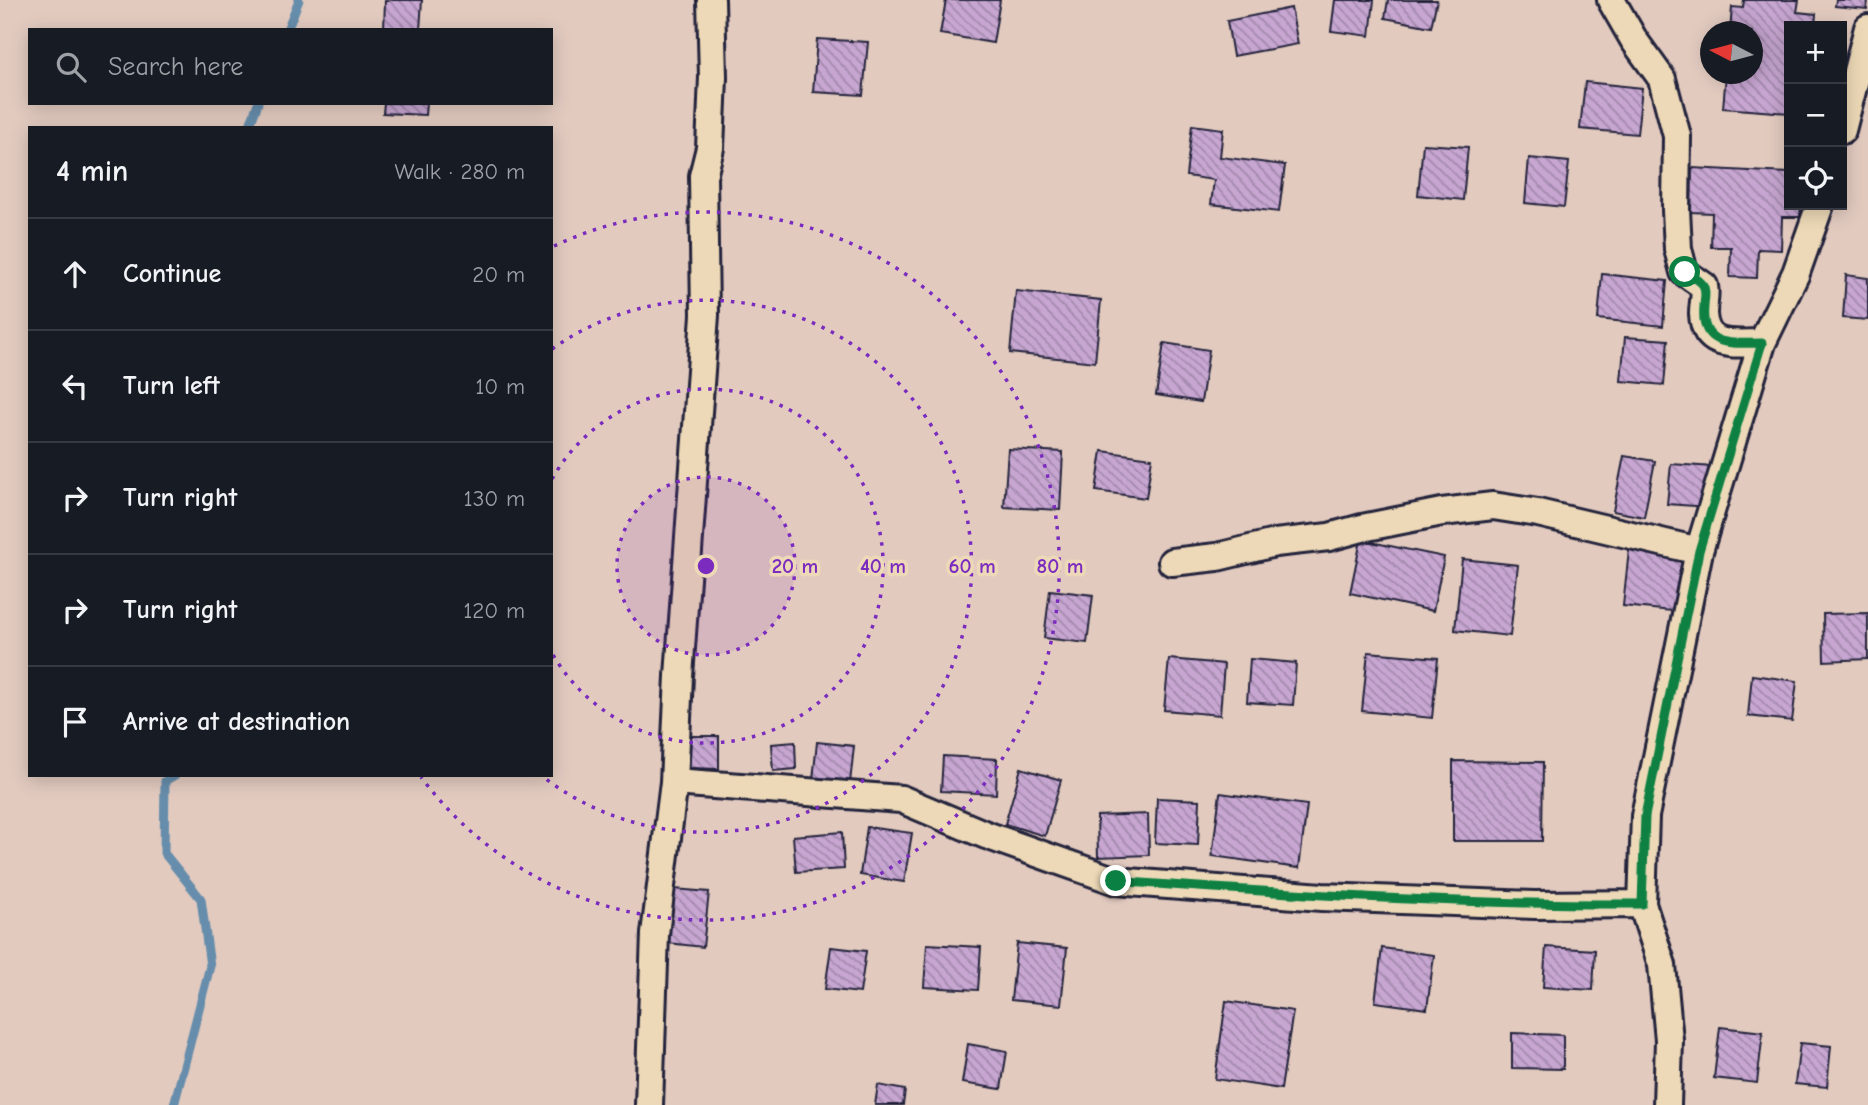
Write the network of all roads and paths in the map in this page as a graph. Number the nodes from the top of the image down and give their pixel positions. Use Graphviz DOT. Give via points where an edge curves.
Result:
graph roads {
  1 [pos="711,0"];
  2 [pos="1611,0"];
  3 [pos="1868,29"];
  4 [pos="1847,111"];
  5 [pos="1818,210"];
  6 [pos="1762,343"];
  7 [pos="1699,551"];
  8 [pos="1172,562"];
  9 [pos="674,782"];
  10 [pos="1642,904"];
  11 [pos="649,1105"];
  12 [pos="1667,1105"];
  1 -- 9 [label="street" via="710,148 703,176 705,315"];
  2 -- 6 [label="street" via="1662,79 1676,136 1678,249 1685,272 1704,286 1705,328 1727,344"];
  3 -- 4 [label="street"];
  5 -- 6 [label="street" via="1796,273"];
  6 -- 7 [label="street"];
  7 -- 8 [label="street" via="1493,506"];
  7 -- 10 [label="street" via="1645,816"];
  9 -- 10 [label="street" via="901,799 1116,881 1322,897"];
  9 -- 11 [label="street" via="655,934"];
  10 -- 12 [label="street" via="1662,965 1669,1040"];
}
